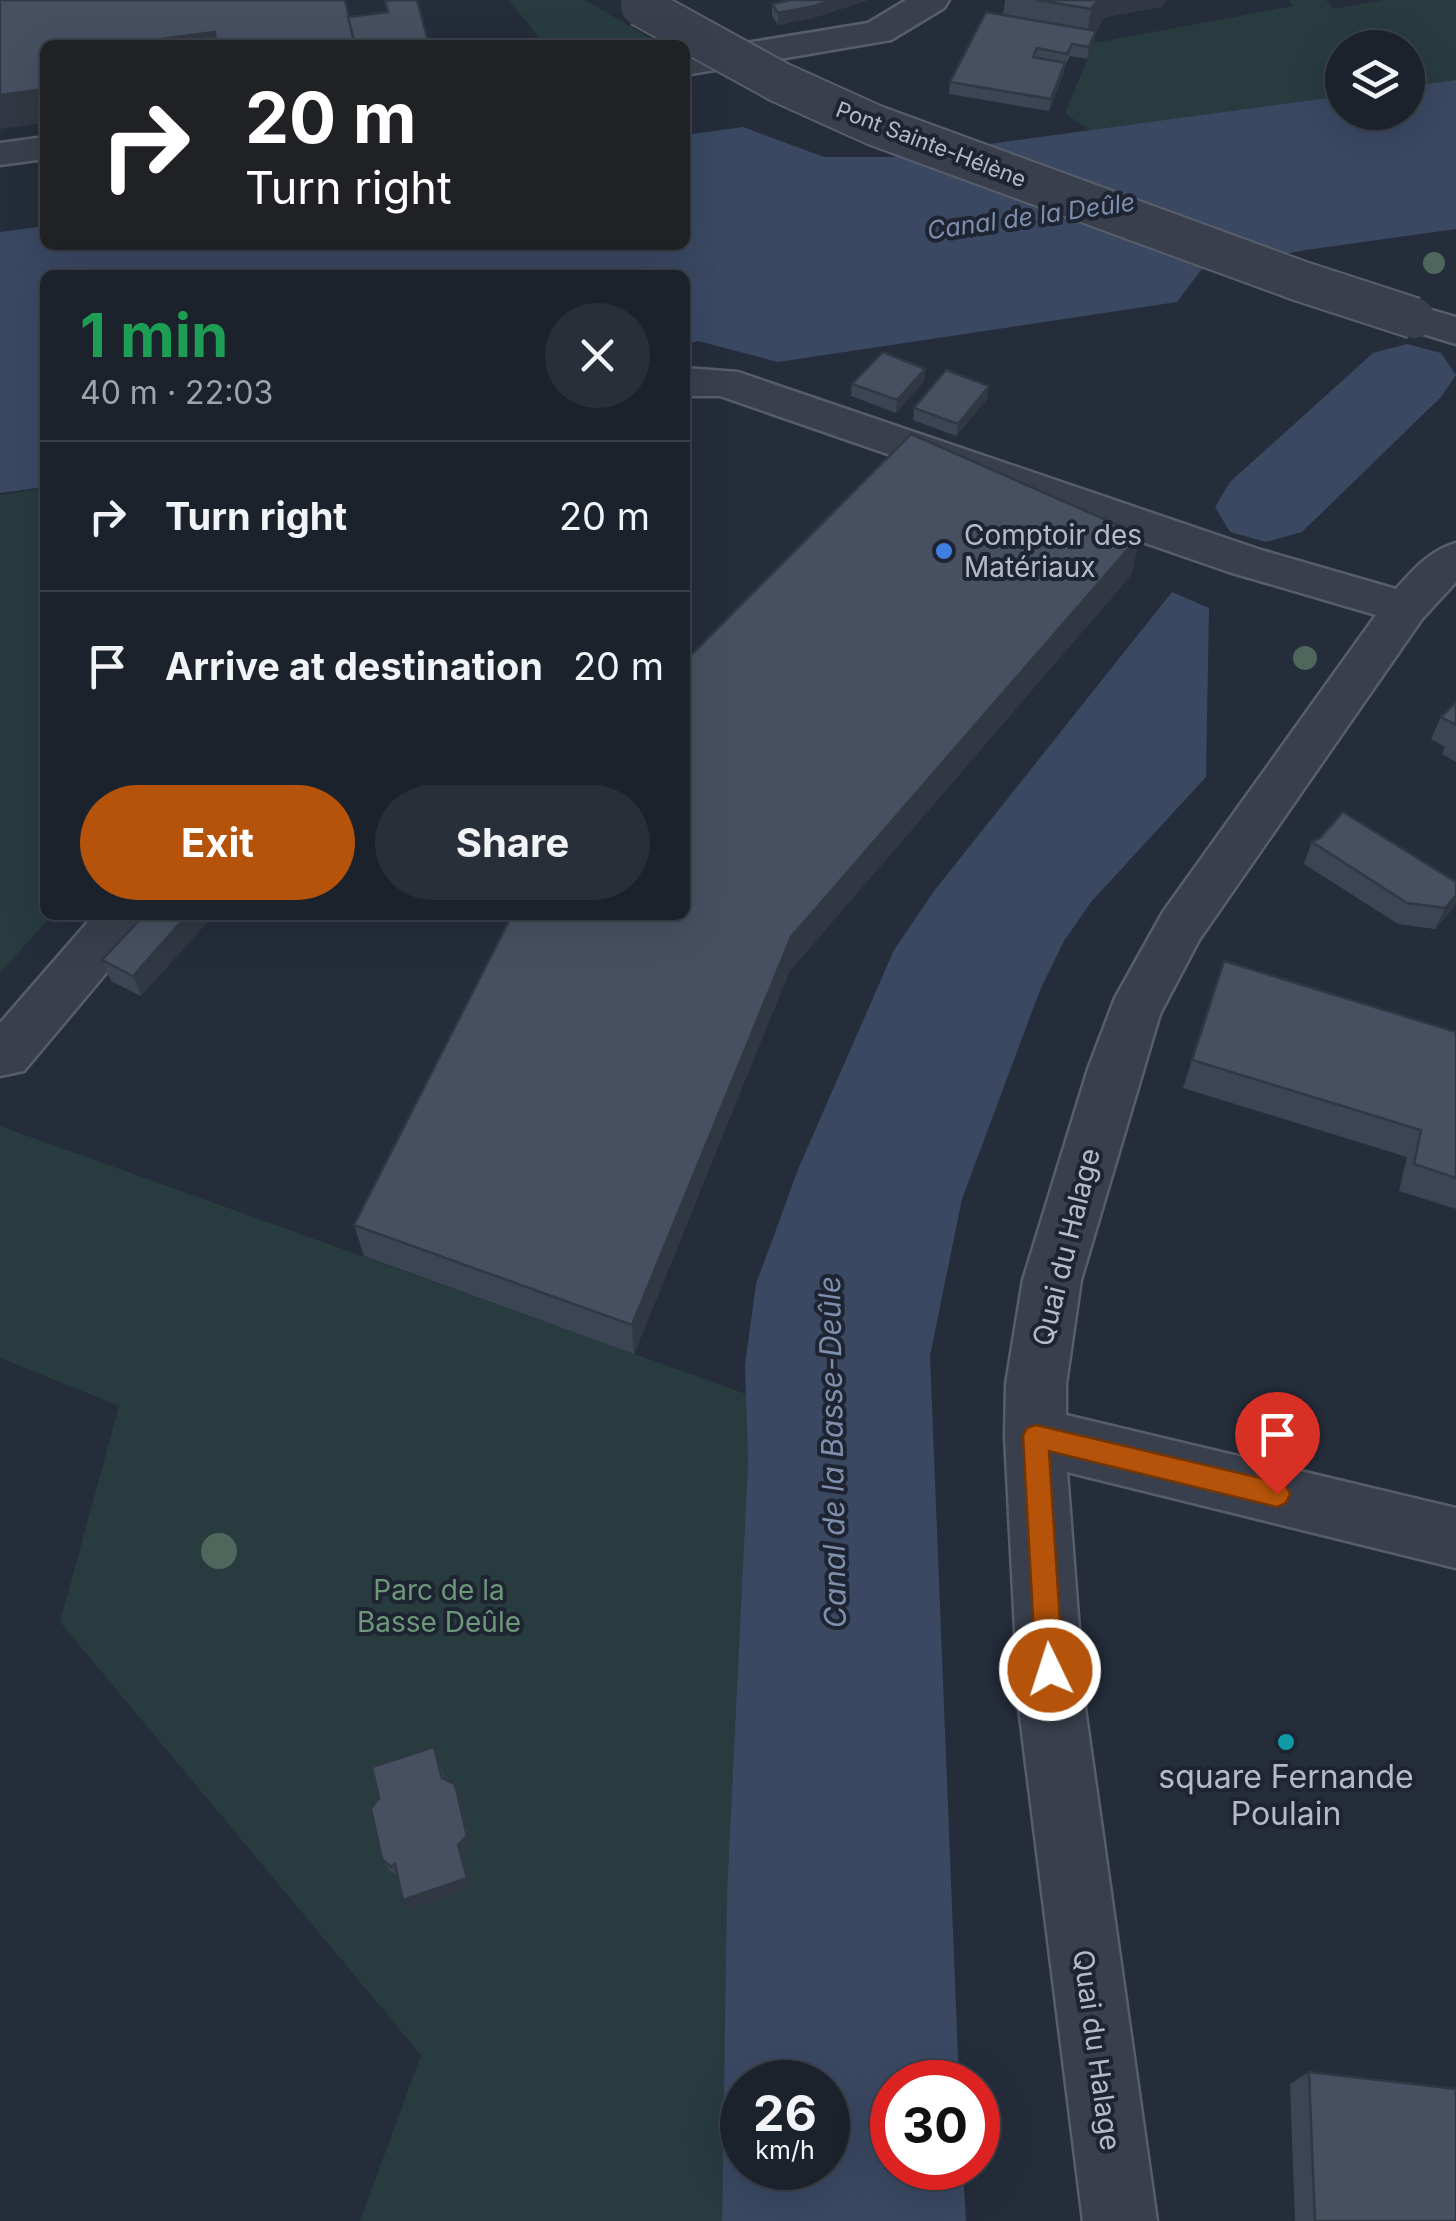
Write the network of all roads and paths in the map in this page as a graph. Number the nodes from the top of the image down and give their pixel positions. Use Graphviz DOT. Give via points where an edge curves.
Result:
graph roads {
  1 [pos="931,0"];
  2 [pos="636,3"];
  3 [pos="690,63"];
  4 [pos="40,149"];
  5 [pos="0,154"];
  6 [pos="1456,331"];
  7 [pos="690,382"];
  8 [pos="1456,558"];
  9 [pos="1406,608"];
  10 [pos="121,920"];
  11 [pos="5,1054"];
  12 [pos="1036,1436"];
  13 [pos="1456,1538"];
  14 [pos="1120,2221"];
  1 -- 3 [label="street" via="878,32"];
  2 -- 6 [label="street, Pont Sainte-Hélène, bridge" via="874,125"];
  4 -- 5 [label="street"];
  7 -- 9 [label="street" via="723,382 1294,577"];
  8 -- 9 [label="street, Quai du Halage"];
  9 -- 12 [label="street, Quai du Halage" via="1180,926 1134,1012 1052,1280 1038,1355"];
  10 -- 11 [label="street"];
  12 -- 13 [label="street"];
  12 -- 14 [label="street, Quai du Halage" via="1052,1708"];
}
